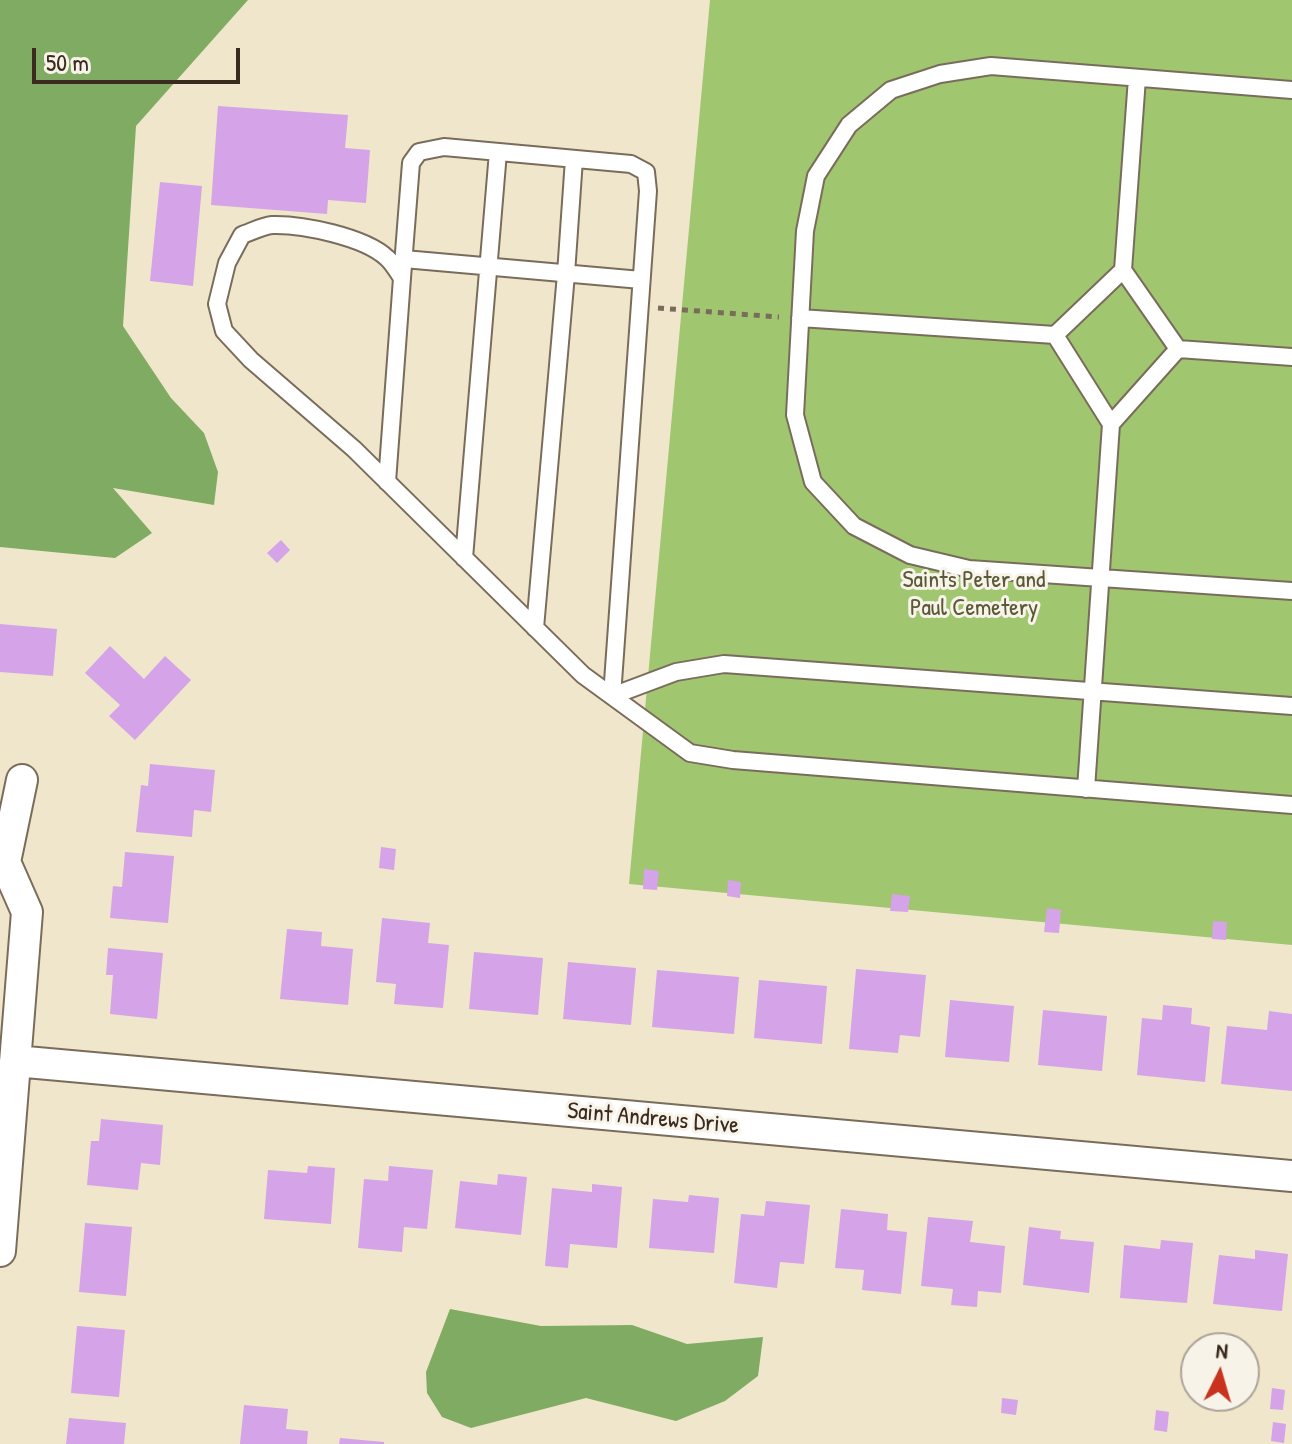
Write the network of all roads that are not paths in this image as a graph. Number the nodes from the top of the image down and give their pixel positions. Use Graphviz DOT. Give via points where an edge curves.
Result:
graph roads {
  1 [pos="1137,78"];
  2 [pos="1292,90"];
  3 [pos="498,152"];
  4 [pos="574,159"];
  5 [pos="404,259"];
  6 [pos="489,266"];
  7 [pos="1123,270"];
  8 [pos="566,274"];
  9 [pos="402,278"];
  10 [pos="641,280"];
  11 [pos="800,318"];
  12 [pos="1055,335"];
  13 [pos="1178,349"];
  14 [pos="1292,357"];
  15 [pos="1111,424"];
  16 [pos="387,482"];
  17 [pos="464,558"];
  18 [pos="1100,578"];
  19 [pos="1292,591"];
  20 [pos="535,628"];
  21 [pos="1092,691"];
  22 [pos="612,696"];
  23 [pos="1292,706"];
  24 [pos="22,780"];
  25 [pos="1086,789"];
  26 [pos="1292,805"];
  27 [pos="14,911"];
  28 [pos="15,1061"];
  29 [pos="1292,1176"];
  30 [pos="0,1251"];
  1 -- 2 [label="lane"];
  1 -- 7 [label="lane"];
  1 -- 11 [label="lane" via="991,66 940,74 891,90 849,125 816,176 805,231"];
  3 -- 4 [label="lane"];
  3 -- 5 [label="lane" via="444,147 419,152 411,163"];
  3 -- 6 [label="lane"];
  4 -- 8 [label="lane"];
  4 -- 10 [label="lane" via="631,164 646,172"];
  5 -- 6 [label="lane"];
  5 -- 9 [label="lane"];
  6 -- 8 [label="lane"];
  6 -- 17 [label="lane"];
  7 -- 12 [label="lane"];
  7 -- 13 [label="lane"];
  8 -- 10 [label="lane"];
  8 -- 20 [label="lane"];
  9 -- 16 [label="lane"];
  9 -- 16 [label="lane" via="387,257 372,248 313,230 270,225 242,235 227,263 217,304 224,331 251,360"];
  10 -- 22 [label="lane"];
  11 -- 12 [label="lane"];
  11 -- 18 [label="lane" via="795,415 813,482 854,526 910,555 969,569"];
  12 -- 15 [label="lane"];
  13 -- 14 [label="lane"];
  13 -- 15 [label="lane"];
  15 -- 18 [label="lane"];
  16 -- 17 [label="lane"];
  17 -- 20 [label="lane"];
  18 -- 19 [label="lane"];
  18 -- 21 [label="lane"];
  20 -- 22 [label="lane"];
  21 -- 22 [label="lane" via="724,664 676,672"];
  21 -- 23 [label="lane"];
  21 -- 25 [label="lane"];
  22 -- 25 [label="lane" via="690,753"];
  24 -- 27 [label="street" via="5,862"];
  25 -- 26 [label="lane"];
  27 -- 28 [label="street"];
  28 -- 29 [label="street, Saint Andrews Drive"];
  28 -- 30 [label="street"];
}
